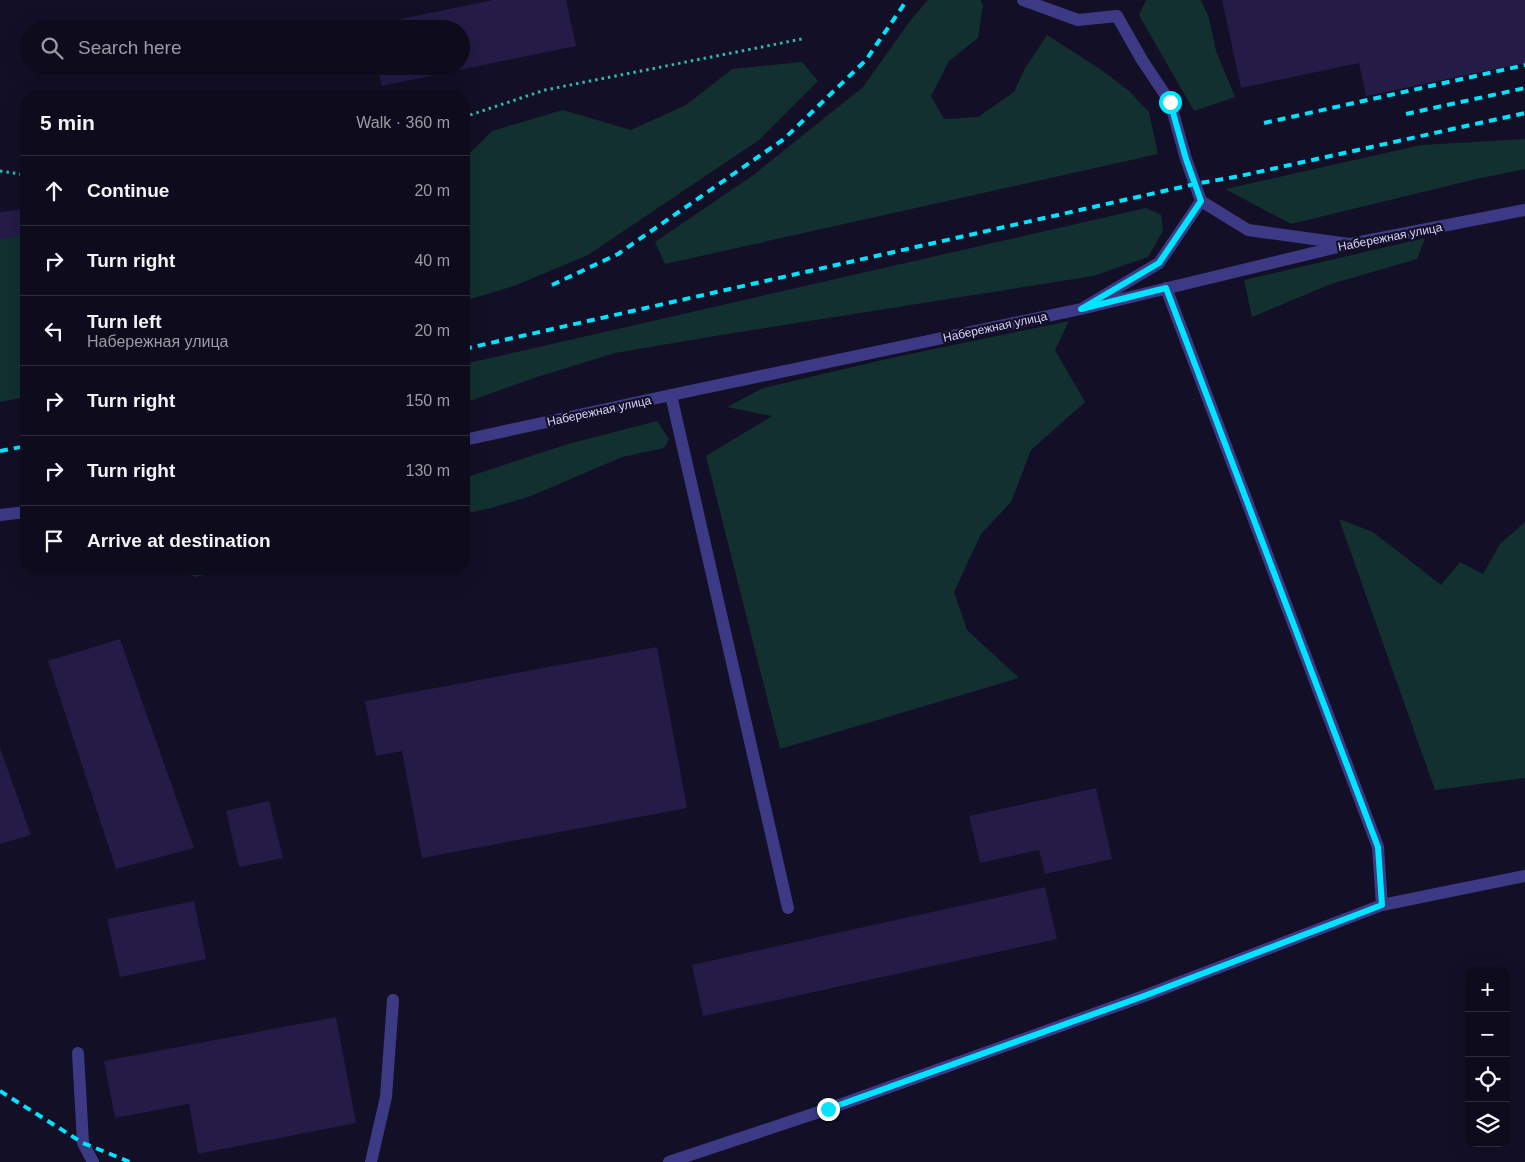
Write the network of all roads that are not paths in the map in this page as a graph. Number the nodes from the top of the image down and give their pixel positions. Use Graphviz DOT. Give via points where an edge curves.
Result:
graph roads {
  1 [pos="1023,0"];
  2 [pos="1201,201"];
  3 [pos="1525,210"];
  4 [pos="1350,244"];
  5 [pos="1166,288"];
  6 [pos="1081,309"];
  7 [pos="671,395"];
  8 [pos="470,439"];
  9 [pos="20,513"];
  10 [pos="0,515"];
  11 [pos="1525,876"];
  12 [pos="1382,905"];
  13 [pos="788,908"];
  14 [pos="393,1000"];
  15 [pos="78,1053"];
  16 [pos="93,1162"];
  17 [pos="371,1162"];
  18 [pos="669,1162"];
  1 -- 2 [label="street" via="1078,20 1117,16 1170,102"];
  2 -- 4 [label="street" via="1248,230"];
  2 -- 6 [label="street" via="1159,263"];
  3 -- 4 [label="street, Набережная улица"];
  4 -- 5 [label="street, Набережная улица"];
  5 -- 6 [label="street, Набережная улица"];
  5 -- 12 [label="street" via="1378,847"];
  6 -- 7 [label="street, Набережная улица"];
  7 -- 8 [label="street, Набережная улица"];
  7 -- 13 [label="street"];
  9 -- 10 [label="street"];
  11 -- 12 [label="street"];
  12 -- 18 [label="street" via="1135,1000"];
  14 -- 17 [label="street" via="386,1097"];
  15 -- 16 [label="street" via="83,1143"];
}
